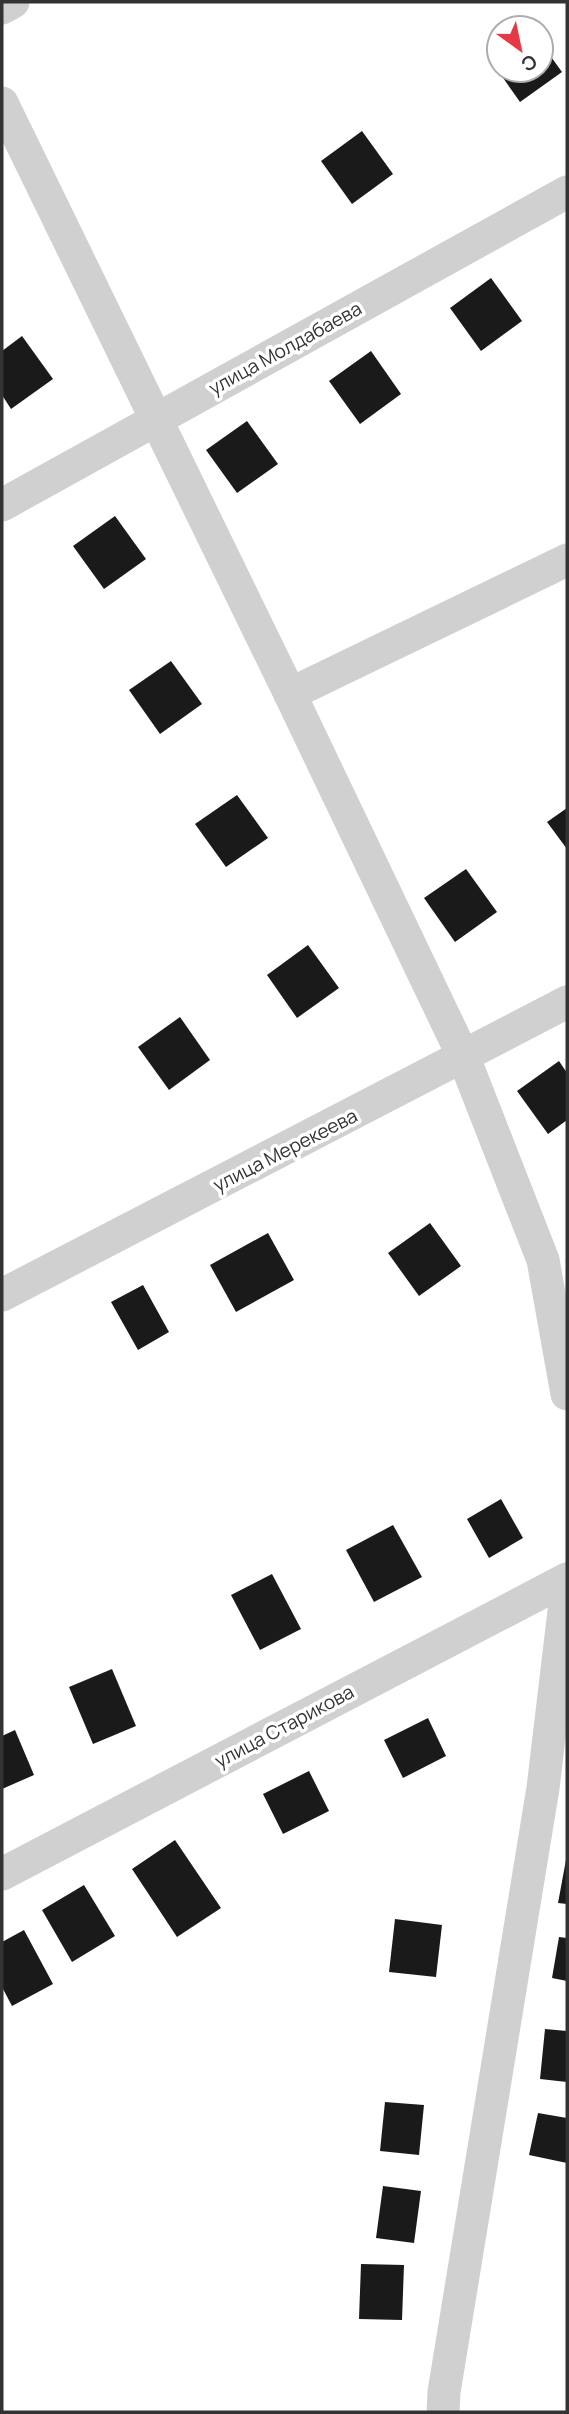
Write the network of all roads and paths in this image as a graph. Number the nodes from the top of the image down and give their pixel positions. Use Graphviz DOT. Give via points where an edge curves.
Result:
graph roads {
  1 [pos="13,2"];
  2 [pos="2,8"];
  3 [pos="2,103"];
  4 [pos="567,192"];
  5 [pos="156,419"];
  6 [pos="2,505"];
  7 [pos="567,559"];
  8 [pos="290,694"];
  9 [pos="567,1002"];
  10 [pos="464,1058"];
  11 [pos="2,1295"];
  12 [pos="567,1394"];
  13 [pos="567,1579"];
  14 [pos="567,1586"];
  15 [pos="2,1874"];
  16 [pos="443,2412"];
  1 -- 2 [label="street"];
  3 -- 5 [label="street"];
  4 -- 5 [label="street, улица Молдабаева"];
  5 -- 6 [label="street, улица Молдабаева"];
  5 -- 8 [label="street"];
  7 -- 8 [label="street"];
  8 -- 10 [label="street"];
  9 -- 10 [label="street, улица Мерекеева"];
  10 -- 11 [label="street, улица Мерекеева"];
  10 -- 12 [label="street" via="543,1260"];
  13 -- 15 [label="street, улица Старикова"];
  14 -- 16 [label="street" via="542,1788"];
}
